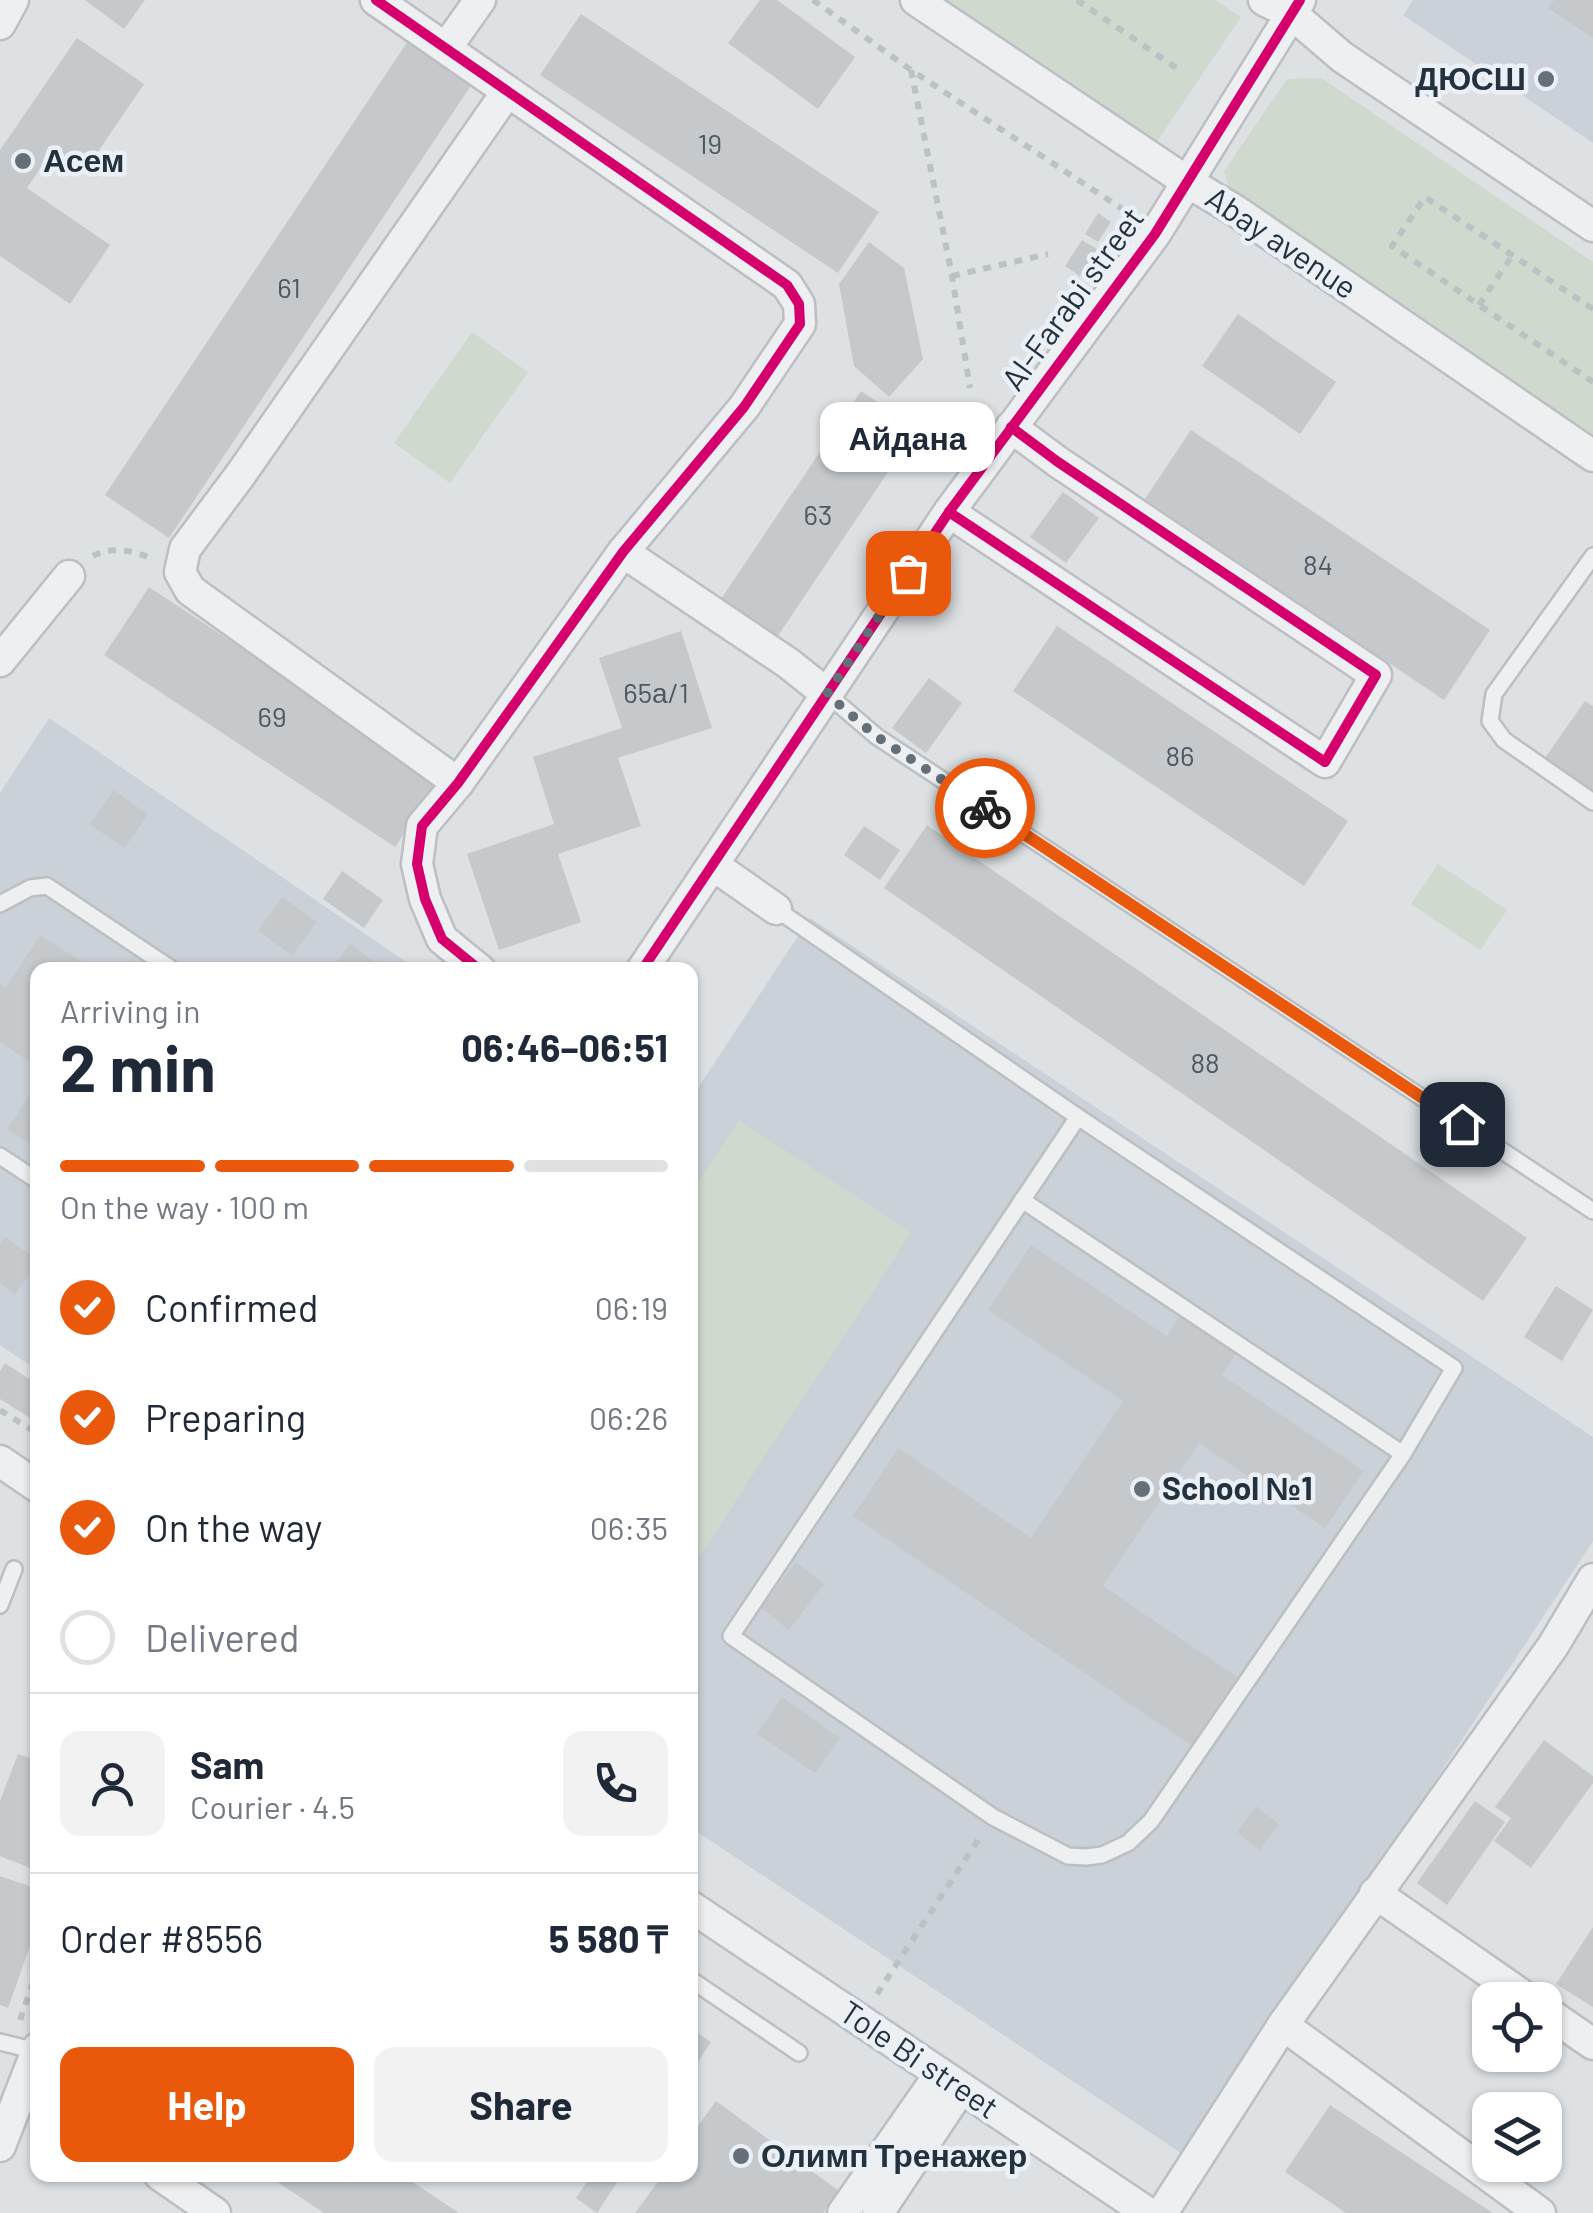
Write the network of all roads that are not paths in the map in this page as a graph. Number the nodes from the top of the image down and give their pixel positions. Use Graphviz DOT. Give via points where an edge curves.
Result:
graph roads {
  1 [pos="13,0"];
  2 [pos="376,0"];
  3 [pos="480,0"];
  4 [pos="916,0"];
  5 [pos="1285,5"];
  6 [pos="0,24"];
  7 [pos="446,48"];
  8 [pos="507,92"];
  9 [pos="1186,181"];
  10 [pos="1593,226"];
  11 [pos="1011,427"];
  12 [pos="1593,456"];
  13 [pos="948,512"];
  14 [pos="622,552"];
  15 [pos="1593,556"];
  16 [pos="69,576"];
  17 [pos="0,661"];
  18 [pos="827,694"];
  19 [pos="458,782"];
  20 [pos="1593,802"];
  21 [pos="713,866"];
  22 [pos="0,904"];
  23 [pos="776,909"];
  24 [pos="161,962"];
  25 [pos="470,962"];
  26 [pos="647,962"];
  27 [pos="1078,1117"];
  28 [pos="0,1156"];
  29 [pos="30,1176"];
  30 [pos="1022,1200"];
  31 [pos="1593,1211"];
  32 [pos="1402,1454"];
  33 [pos="0,1462"];
  34 [pos="30,1481"];
  35 [pos="14,1570"];
  36 [pos="1593,1579"];
  37 [pos="0,1605"];
  38 [pos="1376,1893"];
  39 [pos="698,1911"];
  40 [pos="1503,1982"];
  41 [pos="698,1984"];
  42 [pos="1562,2023"];
  43 [pos="1284,2025"];
  44 [pos="0,2042"];
  45 [pos="1593,2044"];
  46 [pos="30,2048"];
  47 [pos="799,2053"];
  48 [pos="951,2081"];
  49 [pos="28,2102"];
  50 [pos="0,2146"];
  51 [pos="170,2182"];
  52 [pos="216,2213"];
  53 [pos="842,2213"];
  54 [pos="878,2213"];
  55 [pos="1148,2213"];
  56 [pos="1162,2213"];
  57 [pos="1540,2213"];
  1 -- 6 [label="street"];
  2 -- 7 [label="street"];
  3 -- 7 [label="street"];
  4 -- 9 [label="street, Abay avenue"];
  5 -- 9 [label="street, Al-Farabi street"];
  5 -- 10 [label="street" via="1342,57"];
  7 -- 8 [label="street"];
  8 -- 14 [label="street" via="787,285 799,304 800,324 744,406"];
  8 -- 19 [label="street" via="185,549 180,572 190,590"];
  9 -- 11 [label="street, Al-Farabi street" via="1155,234"];
  9 -- 12 [label="street, Abay avenue"];
  11 -- 13 [label="street, Al-Farabi street"];
  11 -- 13 [label="street" via="1376,675 1325,762"];
  13 -- 18 [label="street, Al-Farabi street"];
  14 -- 18 [label="street"];
  14 -- 19 [label="street"];
  15 -- 20 [label="lane" via="1494,694 1490,721 1504,740"];
  16 -- 17 [label="street"];
  18 -- 21 [label="street, Al-Farabi street"];
  18 -- 31 [label="lane" via="876,736"];
  19 -- 25 [label="street" via="422,826 416,864 442,939"];
  21 -- 23 [label="street"];
  21 -- 26 [label="street, Al-Farabi street"];
  22 -- 24 [label="lane" via="48,886"];
  23 -- 27 [label="lane"];
  27 -- 30 [label="lane"];
  27 -- 32 [label="lane" via="1454,1368"];
  28 -- 29 [label="lane"];
  30 -- 32 [label="lane"];
  30 -- 32 [label="lane" via="731,1636 993,1816 1068,1856 1102,1855 1128,1842 1151,1821"];
  33 -- 34 [label="street"];
  35 -- 37 [label="lane"];
  36 -- 38 [label="street" via="1553,1646"];
  38 -- 40 [label="street"];
  38 -- 43 [label="street"];
  39 -- 48 [label="street, Tole Bi street"];
  41 -- 47 [label="lane"];
  42 -- 45 [label="street"];
  43 -- 56 [label="street"];
  43 -- 57 [label="street"];
  44 -- 46 [label="lane"];
  48 -- 53 [label="street"];
  48 -- 54 [label="street"];
  48 -- 55 [label="street, Tole Bi street"];
  49 -- 50 [label="street"];
  51 -- 52 [label="street"];
}
